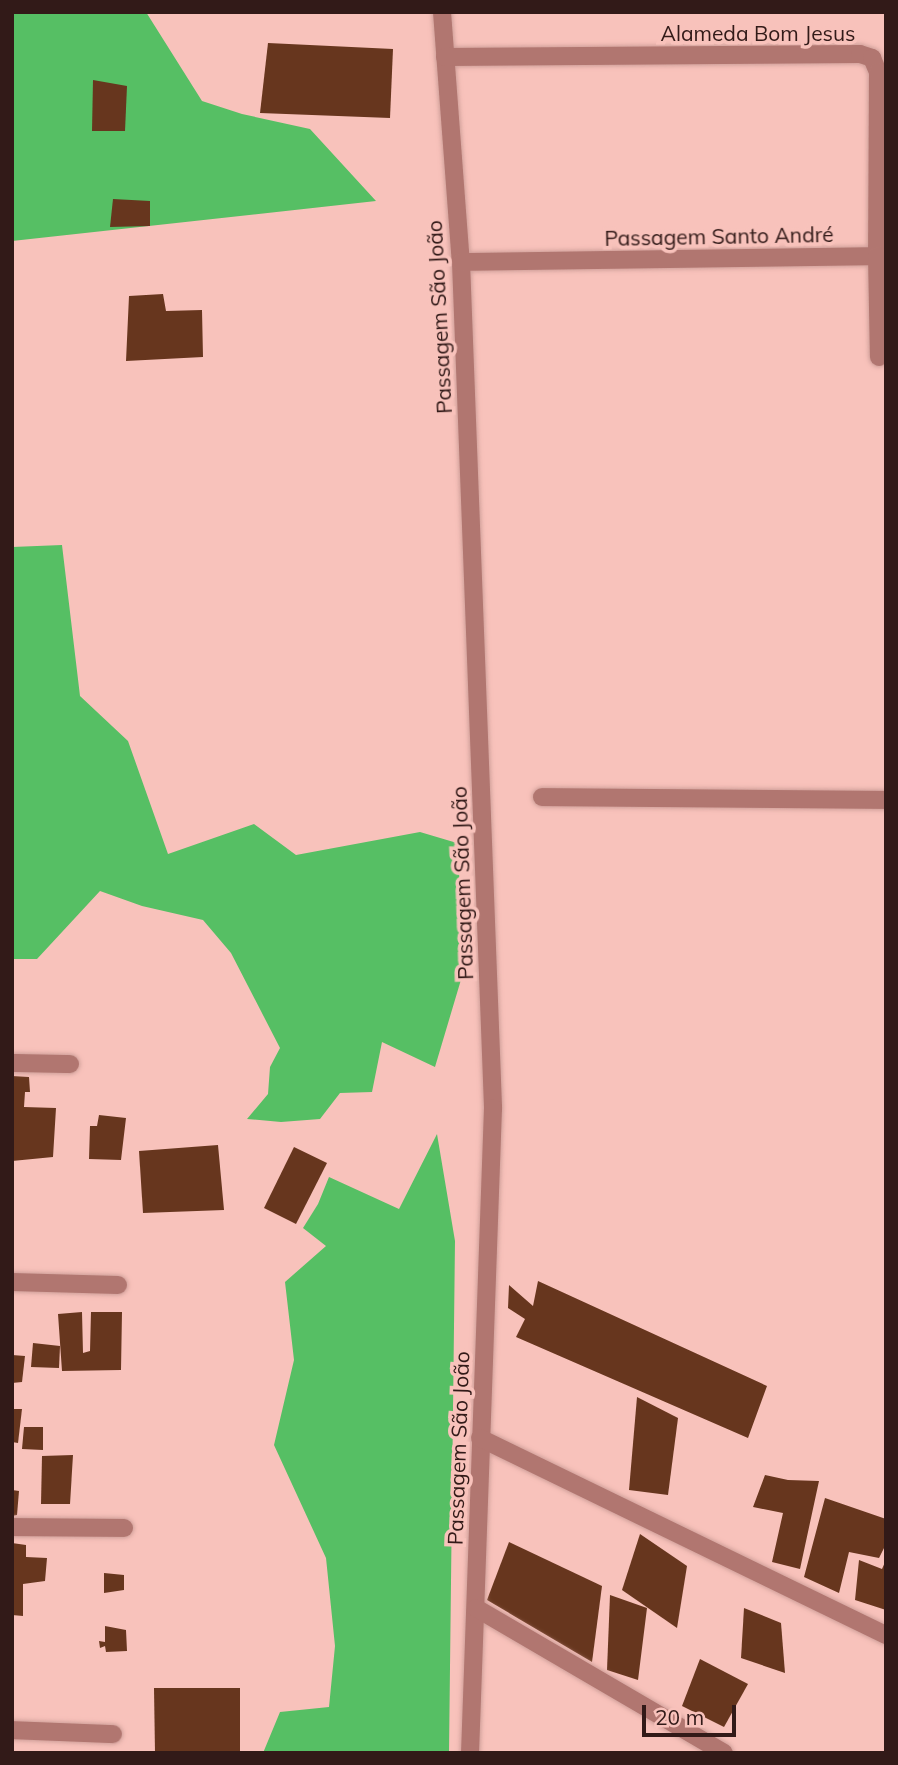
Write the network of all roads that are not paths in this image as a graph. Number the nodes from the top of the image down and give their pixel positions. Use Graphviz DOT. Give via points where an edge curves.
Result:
graph roads {
  1 [pos="442,12"];
  2 [pos="445,57"];
  3 [pos="877,256"];
  4 [pos="461,262"];
  5 [pos="879,358"];
  6 [pos="542,797"];
  7 [pos="886,800"];
  8 [pos="12,1063"];
  9 [pos="70,1064"];
  10 [pos="12,1282"];
  11 [pos="118,1285"];
  12 [pos="480,1438"];
  13 [pos="12,1527"];
  14 [pos="124,1528"];
  15 [pos="476,1608"];
  16 [pos="886,1635"];
  17 [pos="12,1730"];
  18 [pos="113,1734"];
  19 [pos="470,1753"];
  20 [pos="724,1753"];
  1 -- 2 [label="street, Passagem São João"];
  2 -- 3 [label="street, Alameda Bom Jesus" via="860,54 872,58 878,72"];
  2 -- 4 [label="street, Passagem São João"];
  3 -- 4 [label="street, Passagem Santo André"];
  3 -- 5 [label="street"];
  4 -- 12 [label="street, Passagem São João" via="493,1108"];
  6 -- 7 [label="street"];
  8 -- 9 [label="street"];
  10 -- 11 [label="street"];
  12 -- 15 [label="street, Passagem São João"];
  12 -- 16 [label="street"];
  13 -- 14 [label="street"];
  15 -- 19 [label="street, Passagem São João"];
  15 -- 20 [label="street"];
  17 -- 18 [label="street"];
}
